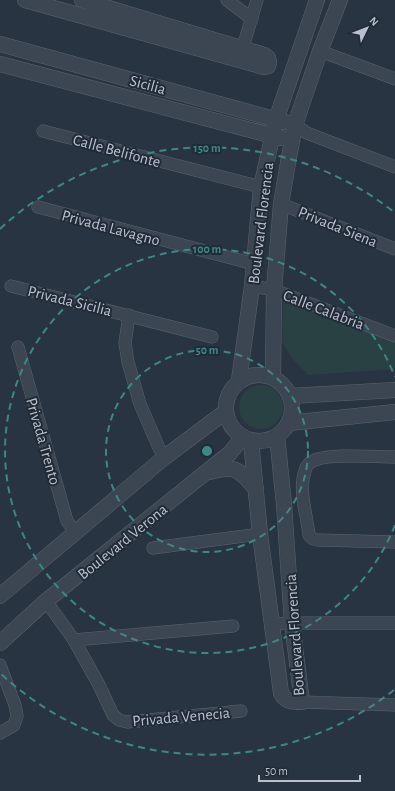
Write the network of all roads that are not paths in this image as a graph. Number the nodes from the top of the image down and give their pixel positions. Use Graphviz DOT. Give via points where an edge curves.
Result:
graph roads {
  1 [pos="25,0"];
  2 [pos="82,0"];
  3 [pos="228,0"];
  4 [pos="258,0"];
  5 [pos="317,0"];
  6 [pos="340,0"];
  7 [pos="252,19"];
  8 [pos="4,45"];
  9 [pos="320,51"];
  10 [pos="241,55"];
  11 [pos="1,66"];
  12 [pos="395,79"];
  13 [pos="276,120"];
  14 [pos="301,129"];
  15 [pos="43,131"];
  16 [pos="272,136"];
  17 [pos="292,141"];
  18 [pos="395,167"];
  19 [pos="261,187"];
  20 [pos="281,204"];
  21 [pos="38,207"];
  22 [pos="395,249"];
  23 [pos="254,264"];
  24 [pos="11,286"];
  25 [pos="252,286"];
  26 [pos="274,290"];
  27 [pos="129,315"];
  28 [pos="395,336"];
  29 [pos="212,337"];
  30 [pos="18,347"];
  31 [pos="273,377"];
  32 [pos="239,380"];
  33 [pos="395,390"];
  34 [pos="290,396"];
  35 [pos="226,412"];
  36 [pos="395,412"];
  37 [pos="289,423"];
  38 [pos="277,436"];
  39 [pos="247,439"];
  40 [pos="165,456"];
  41 [pos="395,457"];
  42 [pos="206,473"];
  43 [pos="256,489"];
  44 [pos="303,502"];
  45 [pos="284,504"];
  46 [pos="75,532"];
  47 [pos="260,534"];
  48 [pos="395,542"];
  49 [pos="153,548"];
  50 [pos="0,596"];
  51 [pos="46,601"];
  52 [pos="292,623"];
  53 [pos="395,623"];
  54 [pos="272,624"];
  55 [pos="233,626"];
  56 [pos="74,640"];
  57 [pos="0,643"];
  58 [pos="0,664"];
  59 [pos="302,702"];
  60 [pos="395,705"];
  61 [pos="241,711"];
  62 [pos="0,733"];
  1 -- 10 [label="street"];
  2 -- 10 [label="street"];
  3 -- 7 [label="street"];
  4 -- 7 [label="street"];
  5 -- 13 [label="street, Boulevard Florencia"];
  6 -- 9 [label="street, Boulevard Florencia"];
  7 -- 10 [label="street"];
  8 -- 11 [label="street"];
  8 -- 13 [label="street, Sicilia"];
  9 -- 12 [label="street"];
  9 -- 14 [label="street, Boulevard Florencia"];
  11 -- 16 [label="street, Sicilia"];
  13 -- 14 [label="street, Sicilia"];
  13 -- 16 [label="street, Boulevard Florencia"];
  14 -- 17 [label="street, Boulevard Florencia"];
  14 -- 18 [label="street"];
  15 -- 19 [label="street, Calle Belifonte"];
  16 -- 17 [label="street, Sicilia"];
  16 -- 19 [label="street, Boulevard Florencia"];
  17 -- 20 [label="street, Boulevard Florencia"];
  19 -- 23 [label="street, Boulevard Florencia"];
  20 -- 22 [label="street, Privada Siena"];
  20 -- 26 [label="street, Boulevard Florencia"];
  21 -- 23 [label="street, Privada Lavagno"];
  23 -- 25 [label="street, Boulevard Florencia"];
  24 -- 27 [label="street, Privada Sicilia"];
  25 -- 26 [label="street, Calle Calabria"];
  25 -- 32 [label="street, Boulevard Florencia"];
  26 -- 28 [label="street, Calle Calabria"];
  26 -- 31 [label="street, Boulevard Florencia"];
  27 -- 29 [label="street, Privada Sicilia"];
  27 -- 40 [label="street, Privada Sicilia" via="125,343 128,362 140,404"];
  30 -- 46 [label="street, Privada Trento" via="67,521"];
  31 -- 32 [label="street" via="262,374 250,375"];
  31 -- 34 [label="street" via="284,385"];
  32 -- 35 [label="street" via="226,400"];
  33 -- 34 [label="street"];
  34 -- 37 [label="street" via="293,405"];
  35 -- 39 [label="street" via="234,431"];
  35 -- 40 [label="street"];
  36 -- 37 [label="street"];
  37 -- 38 [label="street"];
  38 -- 39 [label="street" via="261,441"];
  38 -- 45 [label="street, Boulevard Florencia"];
  39 -- 42 [label="street, Boulevard Verona"];
  39 -- 43 [label="street, Boulevard Florencia"];
  40 -- 46 [label="street"];
  41 -- 44 [label="street" via="313,460 304,471"];
  42 -- 43 [label="street" via="222,468 236,470"];
  42 -- 51 [label="street, Boulevard Verona"];
  43 -- 47 [label="street, Boulevard Florencia"];
  44 -- 45 [label="street"];
  44 -- 48 [label="street" via="309,535 313,539"];
  45 -- 52 [label="street, Boulevard Florencia"];
  46 -- 50 [label="street"];
  47 -- 49 [label="street"];
  47 -- 54 [label="street, Boulevard Florencia"];
  51 -- 56 [label="street, Privada Venecia"];
  51 -- 57 [label="street, Boulevard Verona"];
  52 -- 53 [label="street"];
  52 -- 54 [label="street"];
  52 -- 59 [label="street, Boulevard Florencia"];
  54 -- 59 [label="street, Boulevard Florencia" via="281,693 288,701"];
  55 -- 56 [label="street"];
  56 -- 61 [label="street, Privada Venecia" via="113,714 119,720 127,722"];
  58 -- 62 [label="street" via="15,705 16,716 14,725"];
  59 -- 60 [label="street"];
}
